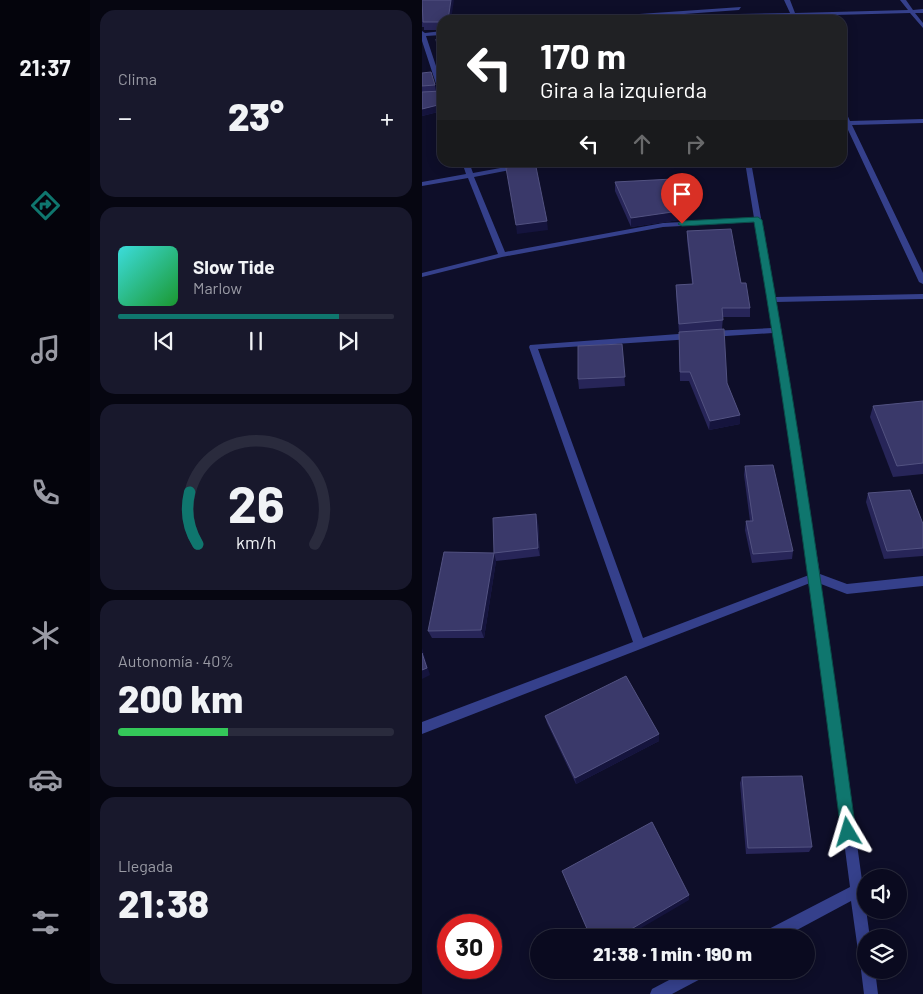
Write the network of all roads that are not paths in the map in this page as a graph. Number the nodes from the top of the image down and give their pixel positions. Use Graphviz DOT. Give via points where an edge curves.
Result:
graph roads {
  1 [pos="741,0"];
  2 [pos="787,0"];
  3 [pos="903,0"];
  4 [pos="739,8"];
  5 [pos="910,11"];
  6 [pos="922,11"];
  7 [pos="646,15"];
  8 [pos="738,15"];
  9 [pos="793,15"];
  10 [pos="833,15"];
  11 [pos="922,27"];
  12 [pos="437,34"];
  13 [pos="422,35"];
  14 [pos="437,84"];
  15 [pos="847,119"];
  16 [pos="922,120"];
  17 [pos="849,123"];
  18 [pos="467,167"];
  19 [pos="518,167"];
  20 [pos="749,167"];
  21 [pos="470,175"];
  22 [pos="422,184"];
  23 [pos="758,220"];
  24 [pos="502,255"];
  25 [pos="422,275"];
  26 [pos="922,282"];
  27 [pos="922,296"];
  28 [pos="772,300"];
  29 [pos="777,330"];
  30 [pos="815,577"];
  31 [pos="922,581"];
  32 [pos="640,644"];
  33 [pos="422,728"];
  34 [pos="856,891"];
  35 [pos="783,929"];
  36 [pos="862,929"];
  37 [pos="686,979"];
  38 [pos="869,979"];
  39 [pos="657,994"];
  40 [pos="871,994"];
  1 -- 4 [label="street"];
  2 -- 9 [label="street"];
  3 -- 5 [label="street"];
  4 -- 7 [label="street"];
  4 -- 8 [label="street"];
  5 -- 6 [label="street"];
  5 -- 10 [label="street"];
  5 -- 11 [label="street"];
  12 -- 13 [label="street"];
  13 -- 14 [label="street"];
  15 -- 17 [label="street"];
  16 -- 17 [label="street"];
  17 -- 26 [label="street"];
  18 -- 21 [label="street"];
  19 -- 21 [label="street"];
  20 -- 23 [label="street"];
  21 -- 22 [label="street"];
  21 -- 24 [label="street"];
  23 -- 24 [label="street" via="663,225"];
  23 -- 28 [label="street"];
  24 -- 25 [label="street"];
  27 -- 28 [label="street"];
  28 -- 29 [label="street"];
  29 -- 30 [label="street"];
  29 -- 32 [label="street" via="533,347"];
  30 -- 31 [label="street" via="847,589"];
  30 -- 32 [label="street"];
  30 -- 34 [label="street"];
  32 -- 33 [label="street"];
  34 -- 35 [label="street"];
  34 -- 36 [label="street"];
  37 -- 39 [label="street"];
  38 -- 40 [label="street"];
}
